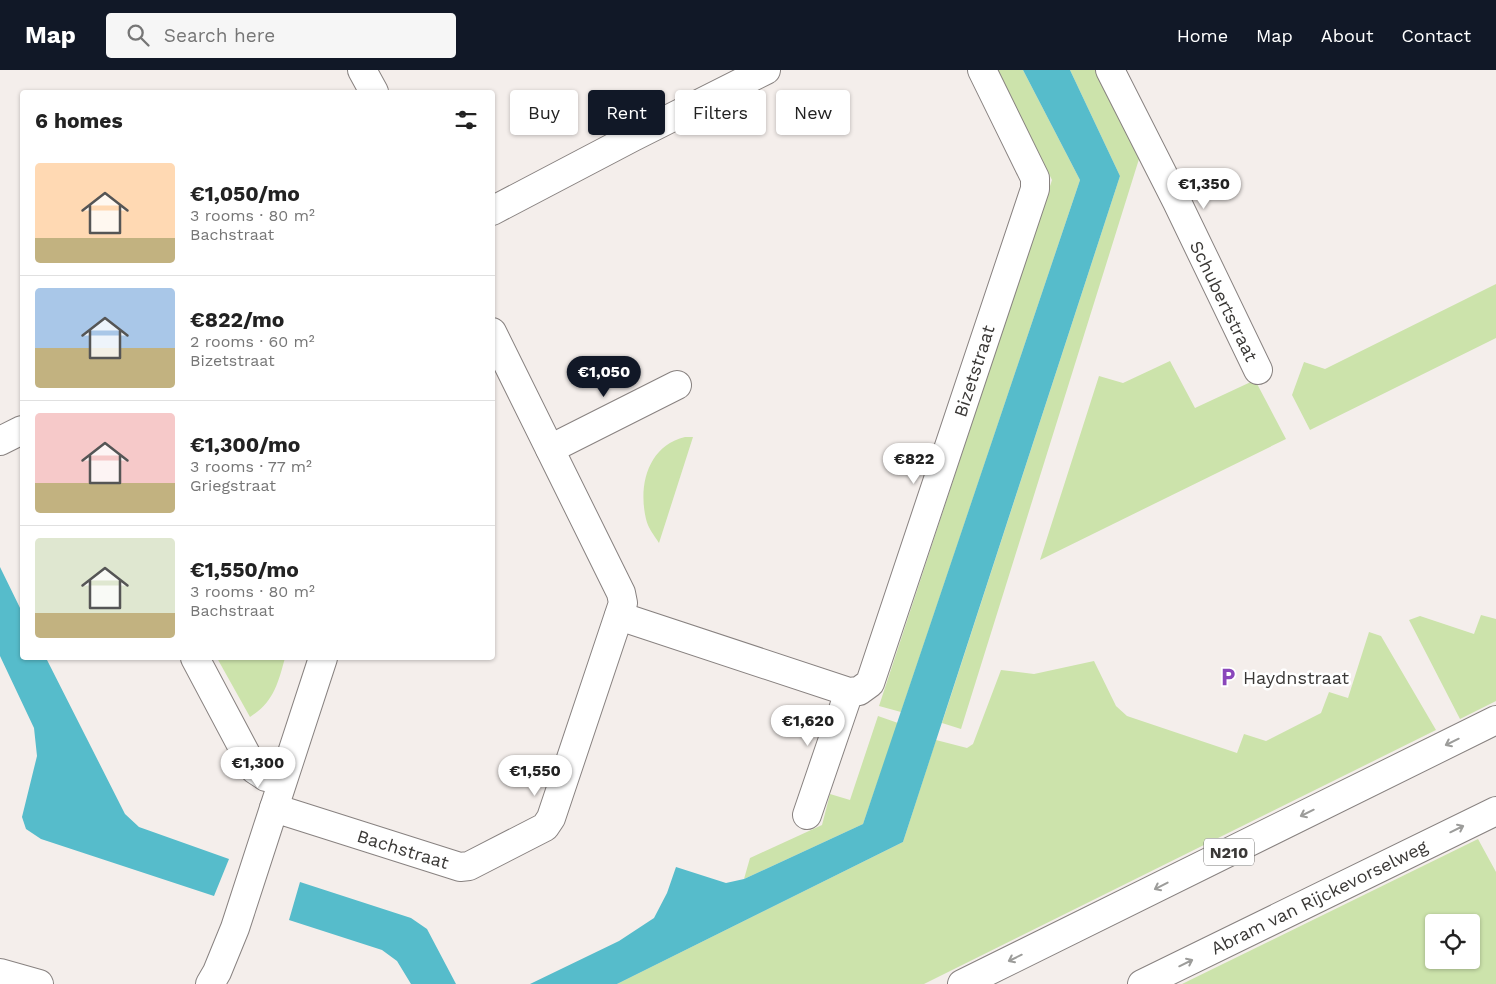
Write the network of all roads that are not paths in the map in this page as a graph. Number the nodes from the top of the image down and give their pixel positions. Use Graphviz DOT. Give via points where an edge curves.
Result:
graph roads {
  1 [pos="362,70"];
  2 [pos="766,70"];
  3 [pos="982,70"];
  4 [pos="1110,70"];
  5 [pos="373,90"];
  6 [pos="495,209"];
  7 [pos="495,338"];
  8 [pos="1258,370"];
  9 [pos="676,385"];
  10 [pos="20,431"];
  11 [pos="0,441"];
  12 [pos="550,449"];
  13 [pos="619,616"];
  14 [pos="196,660"];
  15 [pos="322,660"];
  16 [pos="849,692"];
  17 [pos="1496,720"];
  18 [pos="282,781"];
  19 [pos="274,808"];
  20 [pos="1496,811"];
  21 [pos="808,815"];
  22 [pos="0,973"];
  23 [pos="39,984"];
  24 [pos="210,984"];
  25 [pos="962,984"];
  26 [pos="1142,984"];
  1 -- 5 [label="main road"];
  2 -- 6 [label="main road"];
  3 -- 16 [label="main road, Bizetstraat" via="1035,178 1035,189 870,683 859,691"];
  4 -- 8 [label="main road, Schubertstraat"];
  7 -- 12 [label="main road, Bachstraat"];
  9 -- 12 [label="main road"];
  10 -- 11 [label="main road"];
  12 -- 13 [label="main road, Bachstraat" via="621,593 623,603"];
  13 -- 16 [label="main road"];
  13 -- 19 [label="main road, Bachstraat" via="551,818 545,827 469,866 460,867"];
  14 -- 18 [label="main road" via="254,769 266,777"];
  15 -- 18 [label="main road"];
  16 -- 21 [label="main road"];
  17 -- 25 [label="main road, N210, one-way"];
  18 -- 19 [label="main road"];
  19 -- 24 [label="main road" via="236,928"];
  26 -- 20 [label="main road, Abram van Rijckevorselweg, one-way"];
  22 -- 23 [label="main road"];
}
